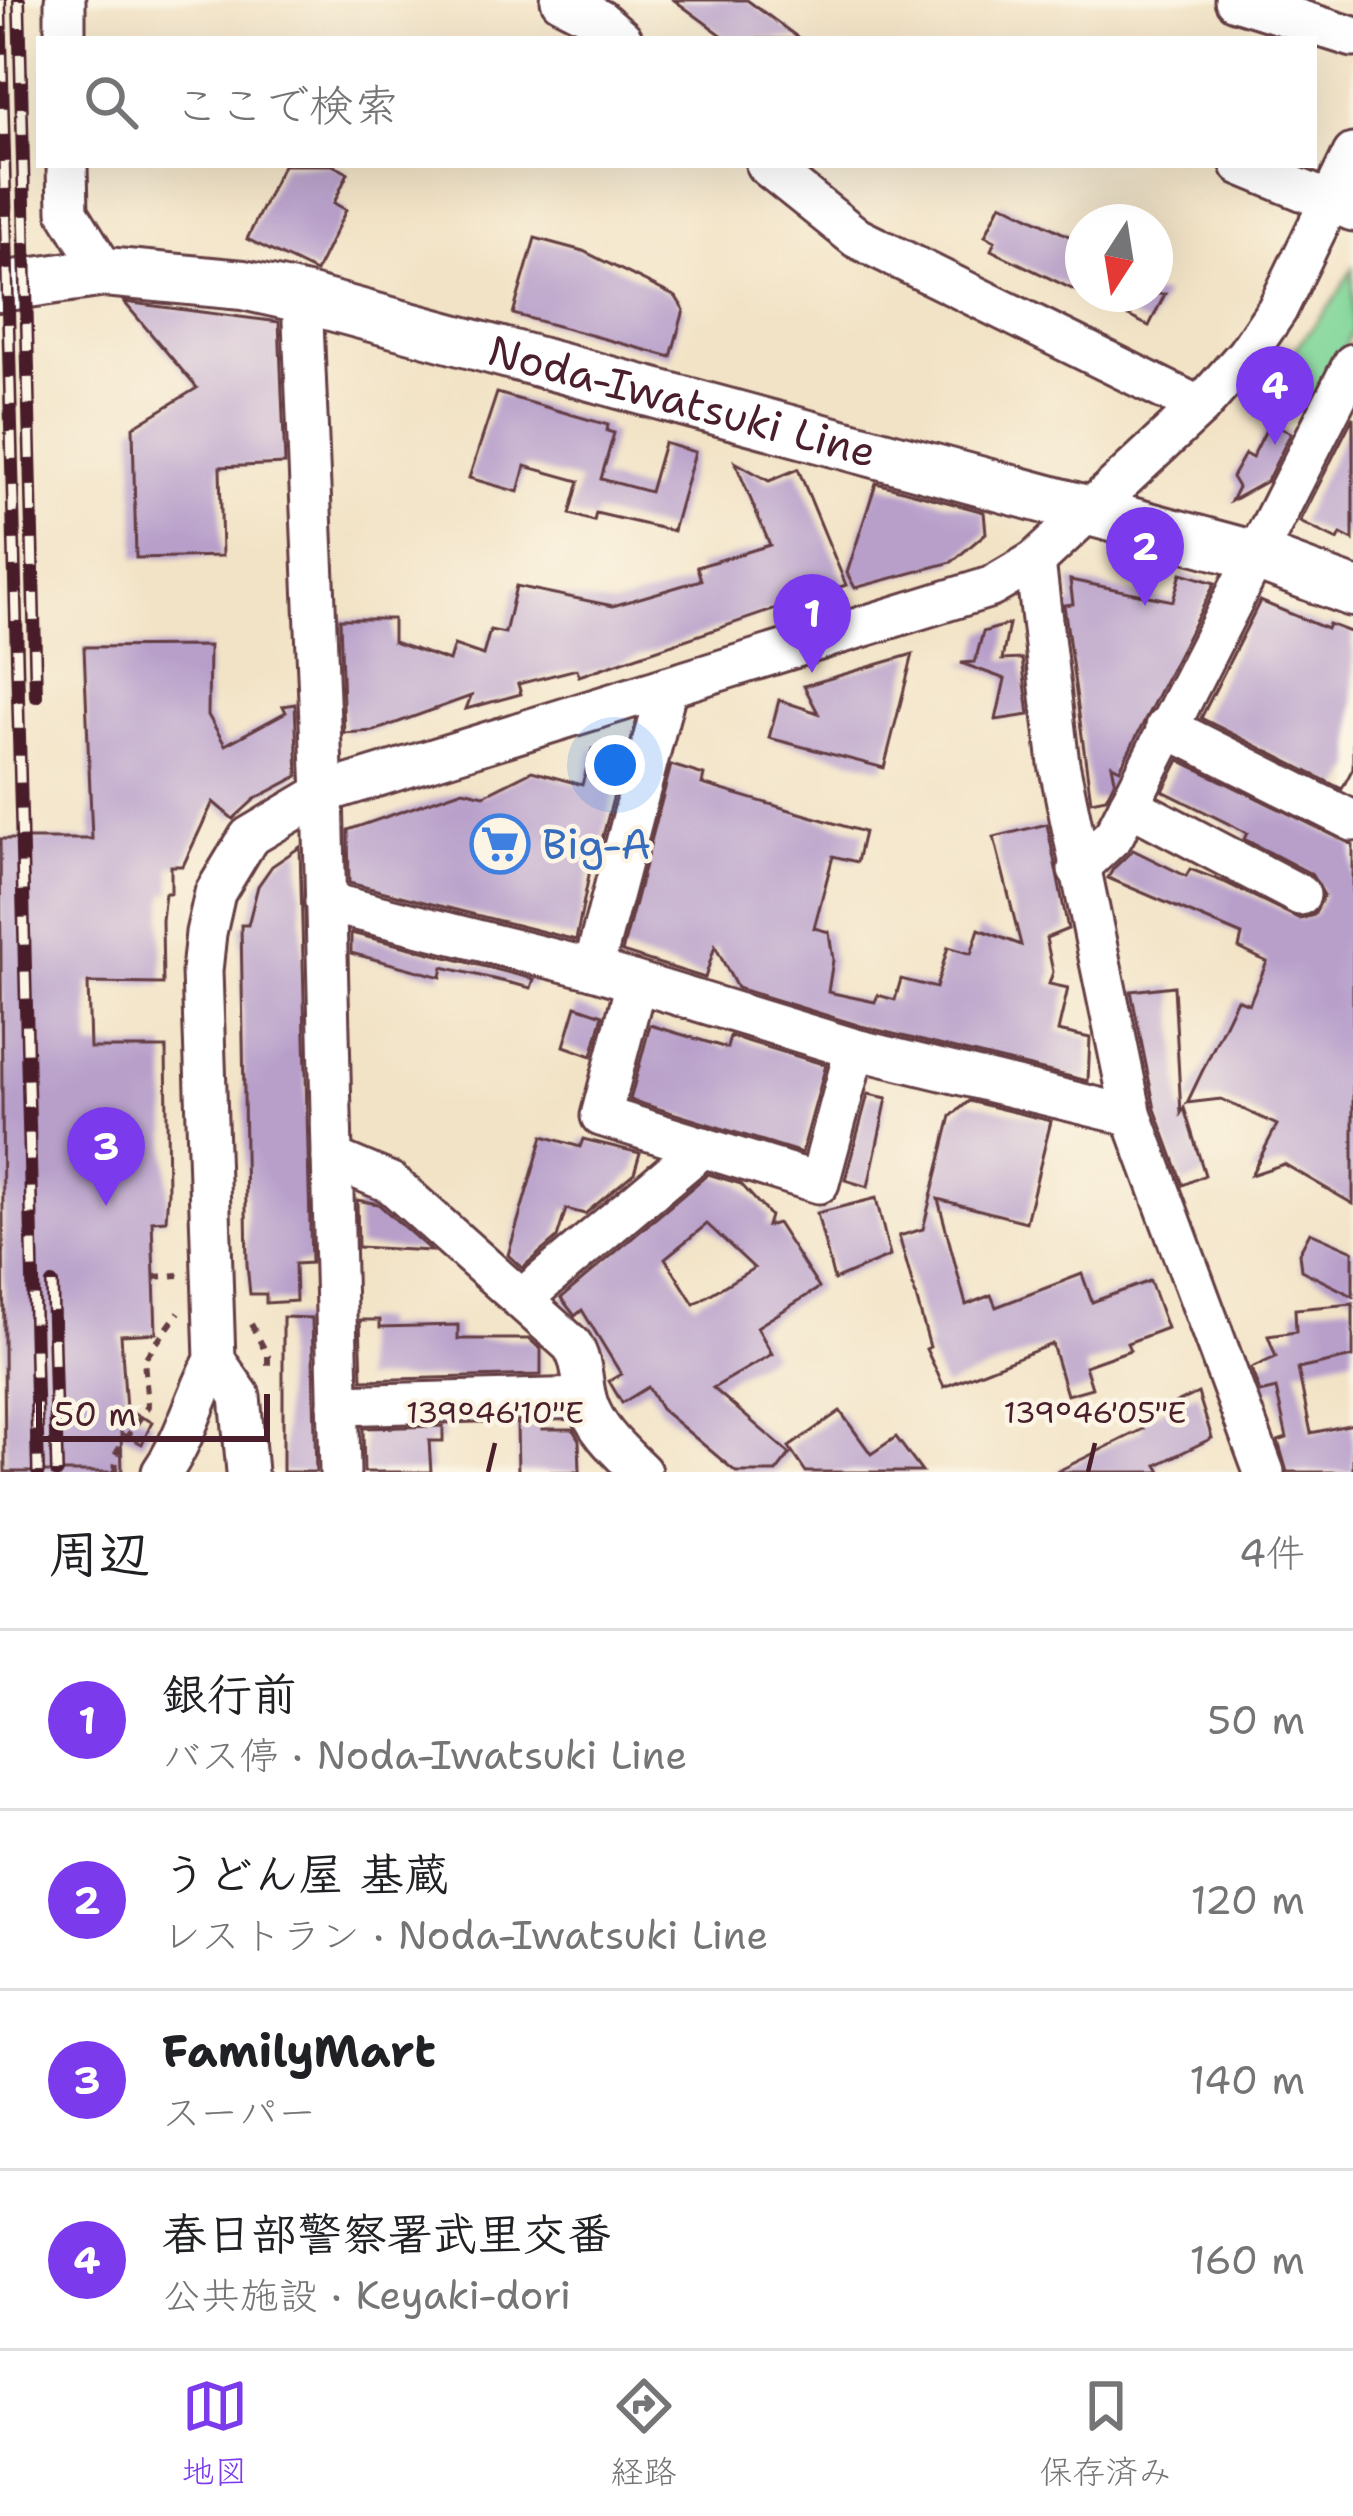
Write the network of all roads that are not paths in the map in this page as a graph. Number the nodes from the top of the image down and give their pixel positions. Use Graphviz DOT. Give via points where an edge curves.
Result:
graph roads {
  1 [pos="64,0"];
  2 [pos="561,0"];
  3 [pos="1234,0"];
  4 [pos="611,20"];
  5 [pos="65,36"];
  6 [pos="1353,37"];
  7 [pos="1353,154"];
  8 [pos="67,168"];
  9 [pos="770,168"];
  10 [pos="1248,168"];
  11 [pos="1343,206"];
  12 [pos="105,272"];
  13 [pos="0,287"];
  14 [pos="302,298"];
  15 [pos="1353,364"];
  16 [pos="1200,407"];
  17 [pos="1088,510"];
  18 [pos="1256,556"];
  19 [pos="1035,561"];
  20 [pos="1353,592"];
  21 [pos="667,687"];
  22 [pos="1166,727"];
  23 [pos="323,794"];
  24 [pos="1129,805"];
  25 [pos="1353,821"];
  26 [pos="1078,869"];
  27 [pos="1300,895"];
  28 [pos="326,902"];
  29 [pos="593,969"];
  30 [pos="636,983"];
  31 [pos="855,1049"];
  32 [pos="1132,1116"];
  33 [pos="703,1147"];
  34 [pos="332,1158"];
  35 [pos="523,1298"];
  36 [pos="215,1360"];
  37 [pos="586,1398"];
  38 [pos="338,1405"];
  39 [pos="162,1472"];
  40 [pos="248,1472"];
  41 [pos="340,1472"];
  42 [pos="640,1472"];
  43 [pos="1264,1472"];
  1 -- 5 [label="street"];
  2 -- 4 [label="street"];
  3 -- 6 [label="street"];
  7 -- 11 [label="street"];
  8 -- 12 [label="street" via="68,212"];
  9 -- 16 [label="street" via="857,238"];
  10 -- 11 [label="street"];
  11 -- 16 [label="street" via="1277,310"];
  12 -- 13 [label="main road, Noda-Iwatsuki Line"];
  12 -- 14 [label="main road, Noda-Iwatsuki Line"];
  14 -- 17 [label="main road, Noda-Iwatsuki Line"];
  14 -- 23 [label="street"];
  15 -- 18 [label="street"];
  16 -- 17 [label="street"];
  17 -- 18 [label="main road, Noda-Iwatsuki Line"];
  17 -- 19 [label="street"];
  18 -- 20 [label="main road, Noda-Iwatsuki Line"];
  18 -- 22 [label="street"];
  19 -- 21 [label="street" via="991,587"];
  19 -- 26 [label="street"];
  21 -- 23 [label="street"];
  21 -- 29 [label="street"];
  22 -- 24 [label="street"];
  22 -- 25 [label="street"];
  23 -- 28 [label="street"];
  23 -- 36 [label="street" via="249,837 215,893 206,933"];
  24 -- 26 [label="street" via="1114,835"];
  24 -- 27 [label="street"];
  26 -- 32 [label="street"];
  28 -- 29 [label="street"];
  28 -- 34 [label="street"];
  29 -- 30 [label="street"];
  30 -- 31 [label="street"];
  30 -- 33 [label="street" via="601,1115"];
  31 -- 32 [label="street"];
  31 -- 33 [label="street" via="819,1183"];
  32 -- 43 [label="street"];
  33 -- 35 [label="street"];
  34 -- 35 [label="street" via="391,1183"];
  34 -- 38 [label="street"];
  35 -- 37 [label="street" via="582,1360"];
  36 -- 39 [label="street"];
  36 -- 40 [label="street" via="240,1396"];
  37 -- 38 [label="street"];
  37 -- 42 [label="street" via="599,1430"];
  38 -- 41 [label="street"];
}
